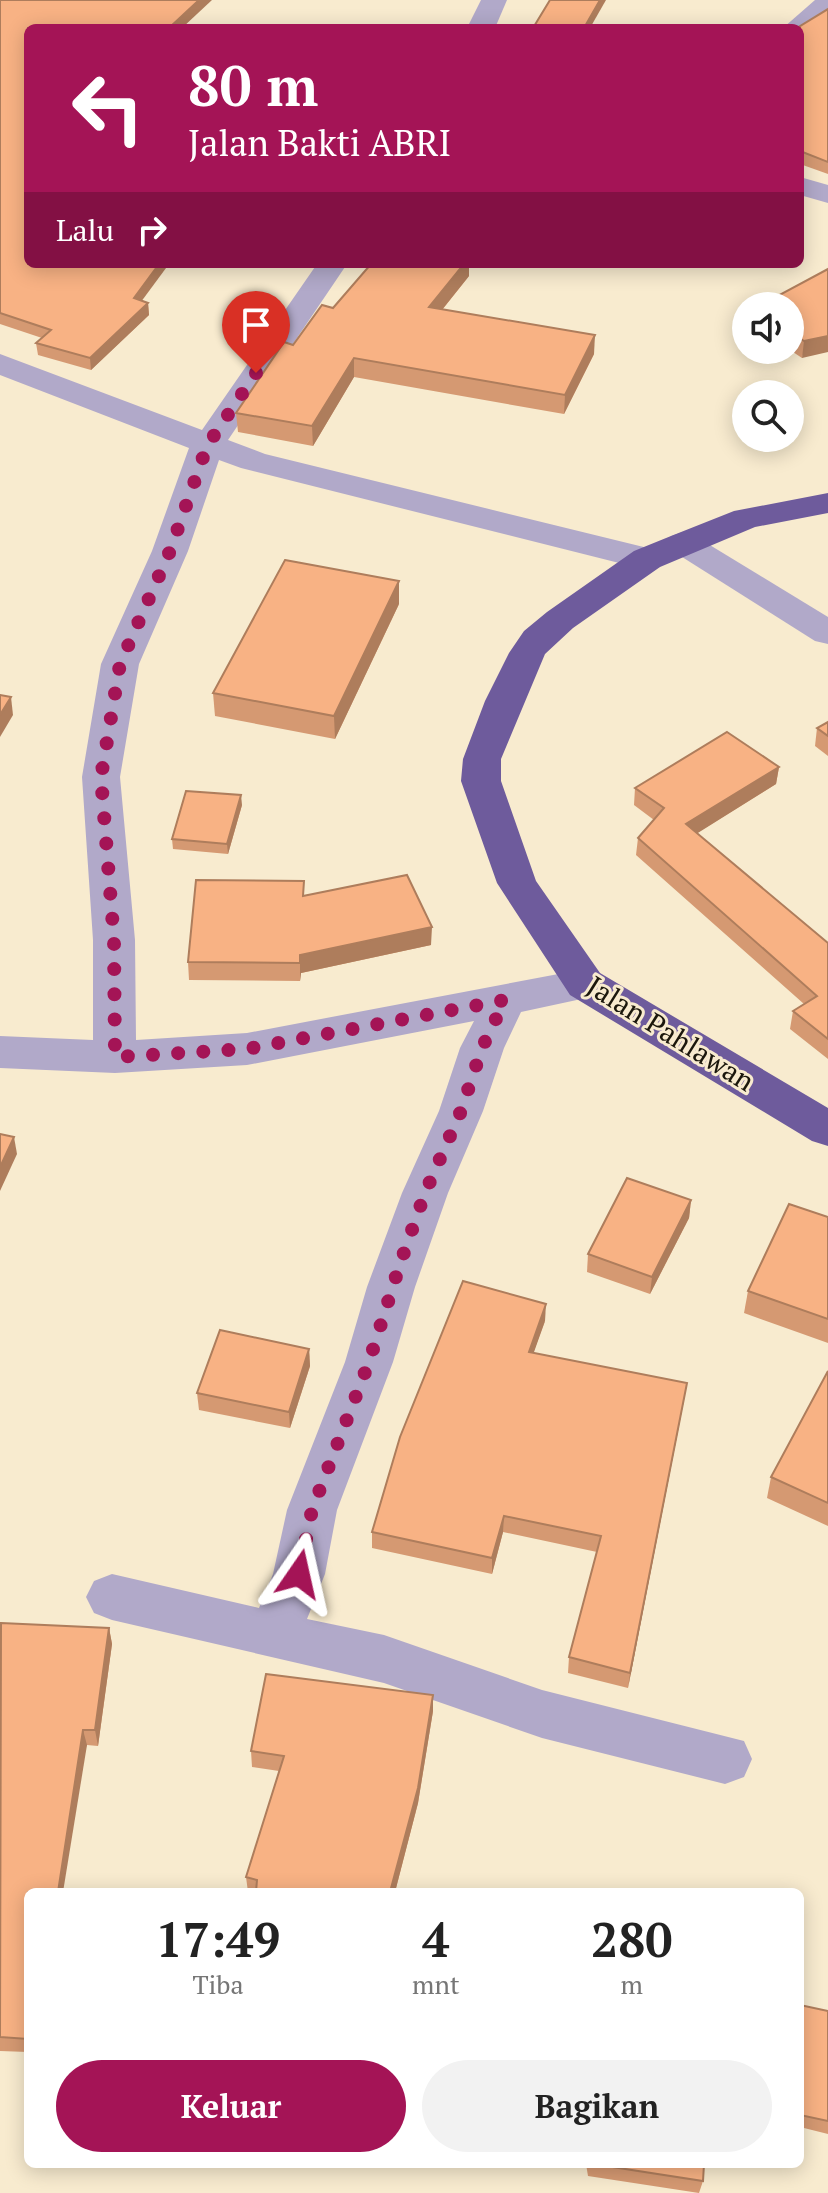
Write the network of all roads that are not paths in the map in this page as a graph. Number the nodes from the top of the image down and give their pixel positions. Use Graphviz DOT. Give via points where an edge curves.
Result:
graph roads {
  1 [pos="494,0"];
  2 [pos="828,3"];
  3 [pos="483,24"];
  4 [pos="802,24"];
  5 [pos="804,187"];
  6 [pos="828,194"];
  7 [pos="329,268"];
  8 [pos="0,364"];
  9 [pos="207,446"];
  10 [pos="828,503"];
  11 [pos="683,543"];
  12 [pos="647,559"];
  13 [pos="828,633"];
  14 [pos="585,984"];
  15 [pos="505,1000"];
  16 [pos="0,1052"];
  17 [pos="115,1057"];
  18 [pos="828,1129"];
  19 [pos="112,1597"];
  20 [pos="274,1635"];
  21 [pos="725,1759"];
  1 -- 3 [label="street"];
  2 -- 4 [label="street"];
  5 -- 6 [label="street"];
  7 -- 9 [label="street"];
  8 -- 9 [label="street"];
  9 -- 12 [label="street"];
  9 -- 17 [label="street" via="170,551 120,664 101,777 114,940"];
  10 -- 11 [label="highway, Jalan Pahlawan" via="746,518"];
  11 -- 12 [label="highway, Jalan Pahlawan"];
  11 -- 13 [label="street"];
  12 -- 14 [label="highway, Jalan Pahlawan" via="537,639 504,701 482,759 481,781 517,883"];
  14 -- 15 [label="street"];
  14 -- 18 [label="highway, Jalan Pahlawan"];
  15 -- 17 [label="street" via="247,1049"];
  15 -- 20 [label="street" via="420,1206 369,1362 312,1510 299,1574"];
  16 -- 17 [label="street"];
  19 -- 20 [label="street"];
  20 -- 21 [label="street" via="384,1659 542,1714"];
}
